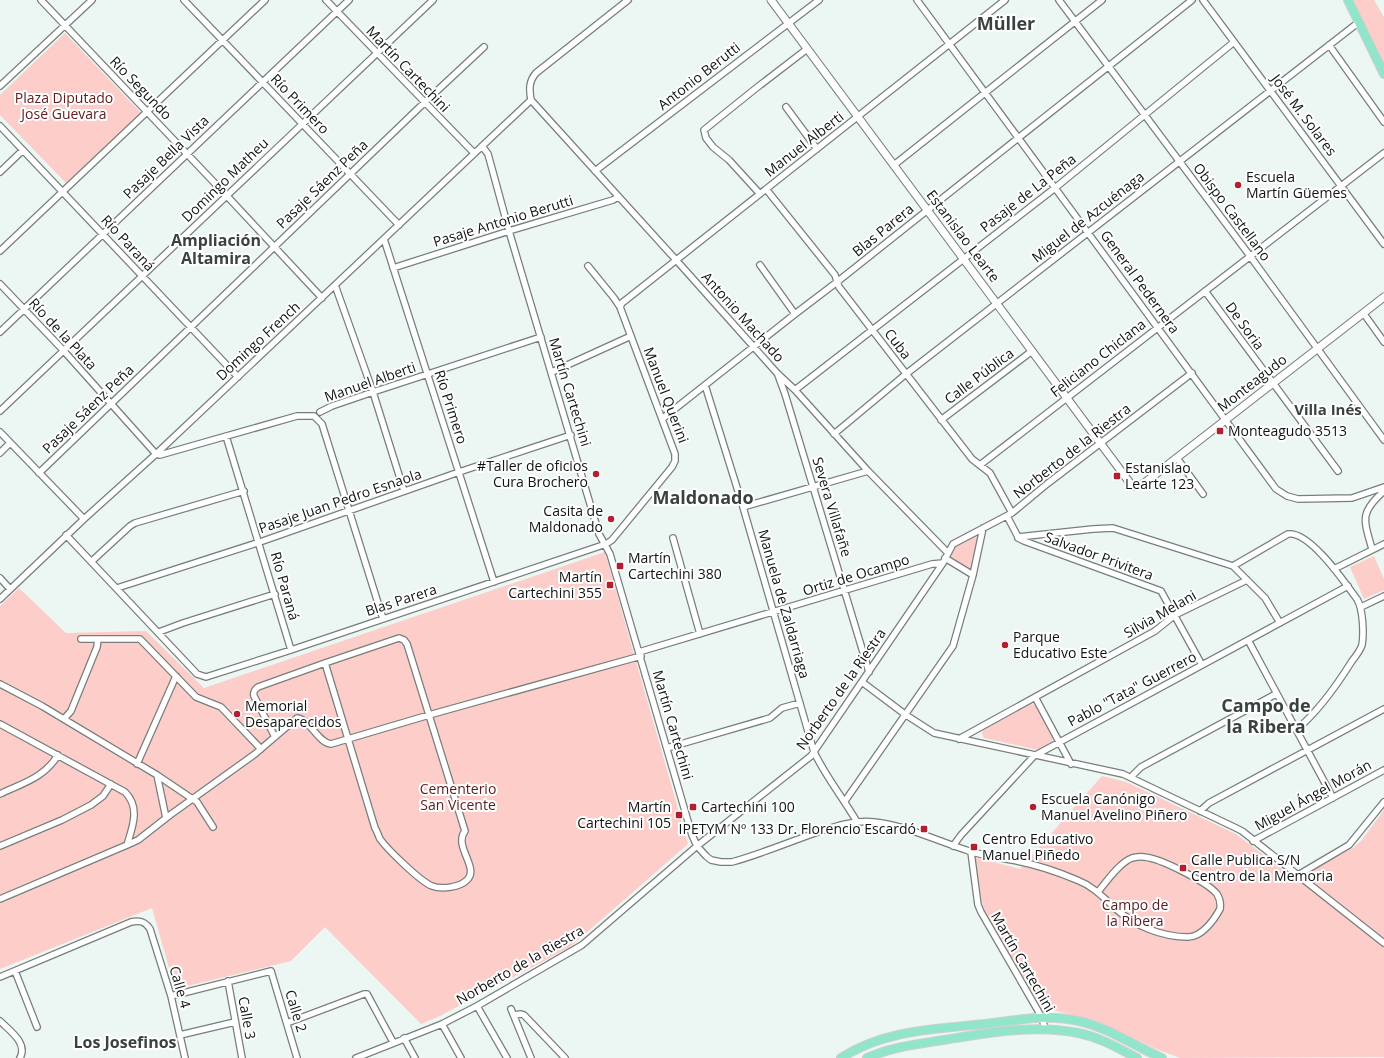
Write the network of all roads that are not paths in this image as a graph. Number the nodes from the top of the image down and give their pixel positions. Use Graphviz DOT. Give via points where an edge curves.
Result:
graph roads {
  1 [pos="40,0"];
  2 [pos="92,0"];
  3 [pos="184,0"];
  4 [pos="265,0"];
  5 [pos="326,0"];
  6 [pos="349,0"];
  7 [pos="433,0"];
  8 [pos="628,0"];
  9 [pos="770,0"];
  10 [pos="819,0"];
  11 [pos="917,0"];
  12 [pos="1005,0"];
  13 [pos="1059,0"];
  14 [pos="1102,0"];
  15 [pos="1192,0"];
  16 [pos="1203,0"];
  17 [pos="1348,0"];
  18 [pos="336,12"];
  19 [pos="1075,22"];
  20 [pos="1358,22"];
  21 [pos="788,24"];
  22 [pos="65,26"];
  23 [pos="222,40"];
  24 [pos="1234,42"];
  25 [pos="950,44"];
  26 [pos="1329,45"];
  27 [pos="484,47"];
  28 [pos="807,49"];
  29 [pos="377,54"];
  30 [pos="1108,66"];
  31 [pos="1384,74"];
  32 [pos="262,82"];
  33 [pos="0,86"];
  34 [pos="1271,91"];
  35 [pos="986,92"];
  36 [pos="531,100"];
  37 [pos="424,103"];
  38 [pos="786,106"];
  39 [pos="147,112"];
  40 [pos="1144,115"];
  41 [pos="858,117"];
  42 [pos="1384,122"];
  43 [pos="302,123"];
  44 [pos="0,126"];
  45 [pos="1019,138"];
  46 [pos="482,146"];
  47 [pos="817,149"];
  48 [pos="23,150"];
  49 [pos="474,153"];
  50 [pos="1384,153"];
  51 [pos="187,154"];
  52 [pos="1180,161"];
  53 [pos="894,165"];
  54 [pos="0,172"];
  55 [pos="595,172"];
  56 [pos="350,174"];
  57 [pos="1342,186"];
  58 [pos="1055,188"];
  59 [pos="766,189"];
  60 [pos="62,191"];
  61 [pos="760,194"];
  62 [pos="226,195"];
  63 [pos="618,197"];
  64 [pos="927,210"];
  65 [pos="399,225"];
  66 [pos="509,231"];
  67 [pos="1088,232"];
  68 [pos="103,234"];
  69 [pos="384,239"];
  70 [pos="1384,244"];
  71 [pos="274,247"];
  72 [pos="0,251"];
  73 [pos="1250,256"];
  74 [pos="963,259"];
  75 [pos="677,261"];
  76 [pos="760,265"];
  77 [pos="588,266"];
  78 [pos="394,268"];
  79 [pos="142,275"];
  80 [pos="837,282"];
  81 [pos="0,284"];
  82 [pos="335,285"];
  83 [pos="1205,291"];
  84 [pos="1384,297"];
  85 [pos="322,298"];
  86 [pos="997,304"];
  87 [pos="620,307"];
  88 [pos="24,309"];
  89 [pos="795,314"];
  90 [pos="1364,314"];
  91 [pos="191,327"];
  92 [pos="1158,327"];
  93 [pos="873,330"];
  94 [pos="0,332"];
  95 [pos="631,336"];
  96 [pos="541,337"];
  97 [pos="1384,342"];
  98 [pos="753,346"];
  99 [pos="1318,349"];
  100 [pos="62,350"];
  101 [pos="1032,351"];
  102 [pos="552,372"];
  103 [pos="777,373"];
  104 [pos="1192,373"];
  105 [pos="906,374"];
  106 [pos="428,375"];
  107 [pos="238,377"];
  108 [pos="1272,383"];
  109 [pos="705,386"];
  110 [pos="795,390"];
  111 [pos="373,392"];
  112 [pos="1066,398"];
  113 [pos="111,404"];
  114 [pos="0,410"];
  115 [pos="320,412"];
  116 [pos="662,418"];
  117 [pos="941,420"];
  118 [pos="1226,420"];
  119 [pos="0,432"];
  120 [pos="834,434"];
  121 [pos="571,435"];
  122 [pos="226,436"];
  123 [pos="1384,440"];
  124 [pos="10,443"];
  125 [pos="1100,443"];
  126 [pos="0,453"];
  127 [pos="156,454"];
  128 [pos="1176,458"];
  129 [pos="980,465"];
  130 [pos="868,470"];
  131 [pos="1338,471"];
  132 [pos="39,472"];
  133 [pos="459,472"];
  134 [pos="813,486"];
  135 [pos="1134,486"];
  136 [pos="1384,487"];
  137 [pos="244,491"];
  138 [pos="404,491"];
  139 [pos="1384,492"];
  140 [pos="1203,494"];
  141 [pos="743,507"];
  142 [pos="349,511"];
  143 [pos="1009,514"];
  144 [pos="84,519"];
  145 [pos="983,528"];
  146 [pos="66,535"];
  147 [pos="1018,537"];
  148 [pos="673,538"];
  149 [pos="260,542"];
  150 [pos="606,544"];
  151 [pos="1384,544"];
  152 [pos="1372,549"];
  153 [pos="945,558"];
  154 [pos="92,562"];
  155 [pos="1233,566"];
  156 [pos="1334,569"];
  157 [pos="973,575"];
  158 [pos="0,578"];
  159 [pos="1246,580"];
  160 [pos="494,582"];
  161 [pos="1348,586"];
  162 [pos="117,588"];
  163 [pos="10,589"];
  164 [pos="844,591"];
  165 [pos="275,594"];
  166 [pos="1384,596"];
  167 [pos="0,599"];
  168 [pos="1361,607"];
  169 [pos="773,612"];
  170 [pos="1175,615"];
  171 [pos="383,619"];
  172 [pos="1280,623"];
  173 [pos="159,632"];
  174 [pos="700,634"];
  175 [pos="81,639"];
  176 [pos="98,639"];
  177 [pos="1248,640"];
  178 [pos="291,650"];
  179 [pos="640,654"];
  180 [pos="325,663"];
  181 [pos="1202,665"];
  182 [pos="869,672"];
  183 [pos="176,676"];
  184 [pos="862,682"];
  185 [pos="0,684"];
  186 [pos="1276,694"];
  187 [pos="1035,697"];
  188 [pos="800,703"];
  189 [pos="1384,709"];
  190 [pos="429,715"];
  191 [pos="906,715"];
  192 [pos="64,720"];
  193 [pos="0,725"];
  194 [pos="1296,730"];
  195 [pos="275,737"];
  196 [pos="349,739"];
  197 [pos="959,739"];
  198 [pos="1059,742"];
  199 [pos="667,748"];
  200 [pos="261,749"];
  201 [pos="1307,750"];
  202 [pos="814,752"];
  203 [pos="58,755"];
  204 [pos="1034,756"];
  205 [pos="138,764"];
  206 [pos="1071,764"];
  207 [pos="1384,770"];
  208 [pos="157,775"];
  209 [pos="1131,777"];
  210 [pos="111,784"];
  211 [pos="0,794"];
  212 [pos="1333,798"];
  213 [pos="192,799"];
  214 [pos="845,801"];
  215 [pos="1384,802"];
  216 [pos="1200,811"];
  217 [pos="166,818"];
  218 [pos="857,822"];
  219 [pos="213,827"];
  220 [pos="1253,841"];
  221 [pos="127,845"];
  222 [pos="0,846"];
  223 [pos="697,846"];
  224 [pos="953,846"];
  225 [pos="971,852"];
  226 [pos="1298,875"];
  227 [pos="1098,892"];
  228 [pos="0,899"];
  229 [pos="1384,943"];
  230 [pos="15,971"];
  231 [pos="0,977"];
  232 [pos="228,981"];
  233 [pos="171,996"];
  234 [pos="477,1006"];
  235 [pos="512,1009"];
  236 [pos="514,1015"];
  237 [pos="1042,1018"];
  238 [pos="0,1021"];
  239 [pos="235,1022"];
  240 [pos="287,1024"];
  241 [pos="442,1024"];
  242 [pos="37,1027"];
  243 [pos="1045,1029"];
  244 [pos="180,1035"];
  245 [pos="404,1038"];
  246 [pos="393,1042"];
  247 [pos="369,1056"];
  248 [pos="20,1058"];
  249 [pos="184,1058"];
  250 [pos="242,1058"];
  251 [pos="297,1058"];
  252 [pos="356,1058"];
  253 [pos="415,1058"];
  254 [pos="461,1058"];
  255 [pos="507,1058"];
  256 [pos="531,1058"];
  257 [pos="564,1058"];
  258 [pos="841,1058"];
  259 [pos="867,1058"];
  260 [pos="1137,1058"];
  261 [pos="1162,1058"];
  1 -- 22 [label="street, Río Segundo"];
  2 -- 22 [label="street"];
  3 -- 23 [label="street, Río Primero"];
  4 -- 23 [label="street"];
  5 -- 18 [label="street, Martín Cartechini"];
  6 -- 18 [label="street, Pasaje Bella Vista"];
  7 -- 29 [label="street, Domingo Matheu"];
  8 -- 36 [label="street, Antonio Machado" via="536,73 529,91"];
  9 -- 21 [label="street, Estanislao Learte"];
  10 -- 21 [label="street, Antonio Berutti"];
  11 -- 25 [label="street, General Pedernera"];
  12 -- 25 [label="street, Manuel Alberti"];
  13 -- 19 [label="street, Obispo Castellano"];
  14 -- 19 [label="street"];
  15 -- 30 [label="street, Blas Parera"];
  16 -- 24 [label="street, José M. Solares"];
  17 -- 20 [label="main road"];
  18 -- 29 [label="street, Martín Cartechini"];
  18 -- 32 [label="street, Pasaje Bella Vista"];
  19 -- 30 [label="street, Obispo Castellano"];
  19 -- 35 [label="street"];
  20 -- 26 [label="street, Miguel de Azcuénaga"];
  20 -- 31 [label="main road"];
  21 -- 28 [label="street, Estanislao Learte"];
  21 -- 55 [label="street, Antonio Berutti"];
  22 -- 33 [label="street"];
  22 -- 39 [label="street, Río Segundo"];
  23 -- 32 [label="street, Río Primero"];
  23 -- 39 [label="street"];
  24 -- 34 [label="street, José M. Solares"];
  24 -- 40 [label="street, Pasaje de La Peña"];
  25 -- 35 [label="street, General Pedernera"];
  25 -- 41 [label="street, Manuel Alberti"];
  26 -- 34 [label="street, Miguel de Azcuénaga"];
  26 -- 42 [label="street"];
  27 -- 37 [label="street, Pasaje Sáenz Peña"];
  28 -- 41 [label="street, Estanislao Learte"];
  28 -- 61 [label="street" via="704,130 706,138"];
  29 -- 37 [label="street, Martín Cartechini"];
  29 -- 43 [label="street, Domingo Matheu"];
  30 -- 40 [label="street, Obispo Castellano"];
  30 -- 45 [label="street, Blas Parera"];
  32 -- 43 [label="street, Río Primero"];
  32 -- 51 [label="street, Pasaje Bella Vista"];
  34 -- 52 [label="street, Miguel de Azcuénaga"];
  34 -- 57 [label="street, José M. Solares"];
  35 -- 45 [label="street, General Pedernera"];
  35 -- 53 [label="street"];
  36 -- 46 [label="street, Domingo French"];
  36 -- 55 [label="street, Antonio Machado"];
  37 -- 49 [label="street, Martín Cartechini"];
  37 -- 56 [label="street, Pasaje Sáenz Peña"];
  38 -- 47 [label="street"];
  39 -- 51 [label="street, Río Segundo"];
  39 -- 60 [label="street"];
  40 -- 52 [label="street, Obispo Castellano"];
  40 -- 58 [label="street, Pasaje de La Peña"];
  41 -- 47 [label="street, Manuel Alberti"];
  41 -- 53 [label="street, Estanislao Learte"];
  43 -- 56 [label="street, Río Primero"];
  43 -- 62 [label="street, Domingo Matheu"];
  44 -- 48 [label="street, Río Paraná"];
  45 -- 58 [label="street, General Pedernera"];
  45 -- 64 [label="street, Blas Parera"];
  46 -- 49 [label="street, Domingo French"];
  46 -- 66 [label="street, Martín Cartechini" via="488,154"];
  47 -- 59 [label="street, Manuel Alberti"];
  48 -- 54 [label="street"];
  48 -- 60 [label="street, Río Paraná"];
  49 -- 65 [label="street, Domingo French"];
  50 -- 57 [label="street, Feliciano Chiclana"];
  51 -- 62 [label="street, Río Segundo"];
  51 -- 68 [label="street, Pasaje Bella Vista"];
  52 -- 67 [label="street, Miguel de Azcuénaga"];
  52 -- 73 [label="street, Obispo Castellano"];
  53 -- 64 [label="street, Estanislao Learte"];
  55 -- 63 [label="street, Antonio Machado"];
  56 -- 65 [label="street, Río Primero"];
  56 -- 71 [label="street, Pasaje Sáenz Peña"];
  57 -- 70 [label="street, José M. Solares"];
  57 -- 73 [label="street, Feliciano Chiclana"];
  58 -- 67 [label="street, General Pedernera"];
  58 -- 74 [label="street, Pasaje de La Peña"];
  59 -- 61 [label="street, Manuel Alberti"];
  59 -- 80 [label="street, Cuba" via="835,275"];
  60 -- 68 [label="street, Río Paraná"];
  60 -- 72 [label="street"];
  61 -- 75 [label="street, Manuel Alberti"];
  62 -- 71 [label="street, Río Segundo"];
  62 -- 79 [label="street, Domingo Matheu"];
  63 -- 66 [label="street, Pasaje Antonio Berutti"];
  63 -- 75 [label="street, Antonio Machado"];
  64 -- 74 [label="street, Estanislao Learte"];
  64 -- 80 [label="street, Blas Parera"];
  65 -- 69 [label="street, Domingo French"];
  66 -- 78 [label="street, Pasaje Antonio Berutti"];
  66 -- 96 [label="street, Martín Cartechini"];
  67 -- 86 [label="street, Miguel de Azcuénaga"];
  67 -- 92 [label="street, General Pedernera"];
  68 -- 79 [label="street, Río Paraná"];
  68 -- 88 [label="street, Pasaje Bella Vista"];
  69 -- 78 [label="street, Río Primero"];
  69 -- 82 [label="street, Domingo French"];
  71 -- 85 [label="street, Río Segundo"];
  71 -- 91 [label="street, Pasaje Sáenz Peña"];
  73 -- 83 [label="street, Feliciano Chiclana"];
  73 -- 99 [label="street, Obispo Castellano"];
  74 -- 86 [label="street, Estanislao Learte"];
  74 -- 93 [label="street, Pasaje de La Peña"];
  75 -- 87 [label="street, Manuel Alberti"];
  75 -- 98 [label="street, Antonio Machado"];
  76 -- 89 [label="street"];
  77 -- 87 [label="street, Manuel Querini"];
  78 -- 106 [label="street, Río Primero"];
  79 -- 91 [label="street, Río Paraná"];
  79 -- 100 [label="street, Domingo Matheu"];
  80 -- 89 [label="street, Blas Parera"];
  80 -- 93 [label="street, Cuba"];
  81 -- 88 [label="street, Río de la Plata"];
  82 -- 85 [label="street, Domingo French"];
  82 -- 111 [label="street"];
  83 -- 92 [label="street, Feliciano Chiclana"];
  83 -- 108 [label="street, De Soria"];
  84 -- 90 [label="street, Monteagudo"];
  85 -- 107 [label="street, Domingo French"];
  86 -- 101 [label="street, Estanislao Learte"];
  86 -- 105 [label="street, Miguel de Azcuénaga"];
  87 -- 95 [label="street, Manuel Querini"];
  88 -- 94 [label="street, Pasaje Bella Vista"];
  88 -- 100 [label="street, Río de la Plata"];
  89 -- 98 [label="street, Blas Parera"];
  90 -- 97 [label="street"];
  90 -- 99 [label="street, Monteagudo"];
  91 -- 107 [label="street, Río Paraná"];
  91 -- 113 [label="street, Pasaje Sáenz Peña"];
  92 -- 104 [label="street, General Pedernera"];
  92 -- 112 [label="street, Feliciano Chiclana"];
  93 -- 105 [label="street, Cuba"];
  93 -- 110 [label="street, Pasaje de La Peña"];
  95 -- 102 [label="street"];
  95 -- 116 [label="street, Manuel Querini"];
  96 -- 102 [label="street, Martín Cartechini"];
  96 -- 106 [label="street, Manuel Alberti"];
  98 -- 103 [label="street, Antonio Machado"];
  98 -- 109 [label="street, Blas Parera"];
  99 -- 108 [label="street, Monteagudo"];
  99 -- 123 [label="street, Obispo Castellano"];
  100 -- 113 [label="street, Río de la Plata"];
  100 -- 114 [label="street, Domingo Matheu"];
  101 -- 112 [label="street, Estanislao Learte"];
  101 -- 117 [label="street, Calle Pública"];
  102 -- 121 [label="street, Martín Cartechini"];
  103 -- 110 [label="street, Antonio Machado"];
  103 -- 134 [label="street, Severa Villafañe"];
  104 -- 118 [label="street, General Pedernera"];
  104 -- 125 [label="street, Norberto de la Riestra"];
  105 -- 117 [label="street, Cuba"];
  105 -- 120 [label="street, Miguel de Azcuénaga"];
  106 -- 111 [label="street, Manuel Alberti"];
  106 -- 133 [label="street, Río Primero"];
  107 -- 127 [label="street, Domingo French"];
  108 -- 118 [label="street, Monteagudo"];
  108 -- 131 [label="street, De Soria"];
  109 -- 116 [label="street, Blas Parera"];
  109 -- 141 [label="street, Manuela de Zaldarriaga"];
  110 -- 120 [label="street, Antonio Machado"];
  111 -- 115 [label="street, Manuel Alberti"];
  111 -- 138 [label="street"];
  112 -- 125 [label="street, Estanislao Learte"];
  112 -- 129 [label="street, Feliciano Chiclana"];
  113 -- 127 [label="street, Río de la Plata"];
  113 -- 132 [label="street, Pasaje Sáenz Peña"];
  116 -- 150 [label="street, Manuel Querini" via="674,448 675,461 612,540"];
  117 -- 129 [label="street, Cuba" via="972,459"];
  118 -- 128 [label="street, Monteagudo"];
  118 -- 136 [label="street, General Pedernera" via="1276,489 1287,496 1298,499 1352,498"];
  119 -- 124 [label="street"];
  120 -- 130 [label="street, Antonio Machado"];
  121 -- 133 [label="street, Pasaje Juan Pedro Esnaola"];
  121 -- 150 [label="street, Martín Cartechini" via="599,534"];
  122 -- 127 [label="street, Manuel Alberti"];
  122 -- 137 [label="street, Río Paraná"];
  122 -- 142 [label="street, Manuel Alberti" via="297,416 314,416 322,424"];
  124 -- 126 [label="street"];
  124 -- 132 [label="street"];
  125 -- 135 [label="street, Estanislao Learte"];
  125 -- 143 [label="street, Norberto de la Riestra"];
  127 -- 144 [label="street, Domingo French"];
  128 -- 135 [label="street, Monteagudo" via="1143,484"];
  128 -- 140 [label="street"];
  129 -- 143 [label="street, Cuba" via="990,473"];
  130 -- 134 [label="street"];
  130 -- 153 [label="street, Antonio Machado"];
  132 -- 144 [label="street"];
  133 -- 138 [label="street, Pasaje Juan Pedro Esnaola"];
  133 -- 160 [label="street, Río Primero"];
  134 -- 141 [label="street"];
  134 -- 164 [label="street, Severa Villafañe"];
  137 -- 149 [label="street, Río Paraná"];
  137 -- 154 [label="street" via="135,523"];
  138 -- 142 [label="street, Pasaje Juan Pedro Esnaola"];
  139 -- 152 [label="street" via="1372,502 1365,515"];
  141 -- 169 [label="street, Manuela de Zaldarriaga"];
  142 -- 149 [label="street, Pasaje Juan Pedro Esnaola"];
  142 -- 171 [label="street"];
  143 -- 145 [label="street, Norberto de la Riestra"];
  143 -- 147 [label="street, Cuba"];
  144 -- 146 [label="street, Domingo French"];
  145 -- 153 [label="street, Norberto de la Riestra" via="953,544"];
  145 -- 157 [label="street"];
  146 -- 154 [label="street"];
  146 -- 163 [label="street, Domingo French"];
  147 -- 155 [label="street" via="1113,528"];
  147 -- 170 [label="street, Salvador Privitera" via="1161,591"];
  148 -- 174 [label="street"];
  149 -- 162 [label="street, Pasaje Juan Pedro Esnaola"];
  149 -- 165 [label="street, Río Paraná"];
  150 -- 160 [label="street, Blas Parera"];
  150 -- 179 [label="street, Martín Cartechini"];
  151 -- 152 [label="street"];
  152 -- 156 [label="street"];
  153 -- 157 [label="street, Antonio Machado"];
  153 -- 164 [label="street, Ortiz de Ocampo"];
  153 -- 182 [label="street, Norberto de la Riestra"];
  154 -- 162 [label="street"];
  155 -- 156 [label="street" via="1288,534 1293,534 1313,546"];
  155 -- 159 [label="street"];
  156 -- 161 [label="street"];
  157 -- 191 [label="street" via="953,646"];
  158 -- 163 [label="street"];
  159 -- 170 [label="street, Silvia Melani"];
  159 -- 172 [label="street" via="1268,603"];
  160 -- 171 [label="street, Blas Parera"];
  161 -- 168 [label="street"];
  161 -- 172 [label="street, Pablo \"Tata\" Guerrero"];
  162 -- 173 [label="street"];
  163 -- 167 [label="street, Domingo French"];
  164 -- 169 [label="street, Ortiz de Ocampo"];
  164 -- 182 [label="street, Severa Villafañe"];
  165 -- 173 [label="street"];
  165 -- 178 [label="street, Río Paraná"];
  166 -- 168 [label="street"];
  168 -- 194 [label="street" via="1360,649 1338,682"];
  169 -- 174 [label="street, Ortiz de Ocampo"];
  169 -- 188 [label="street, Manuela de Zaldarriaga"];
  170 -- 181 [label="street, Salvador Privitera"];
  170 -- 187 [label="street, Silvia Melani" via="1155,631"];
  171 -- 178 [label="street, Blas Parera"];
  172 -- 177 [label="street, Pablo \"Tata\" Guerrero"];
  173 -- 178 [label="street, Blas Parera" via="197,674 203,677 210,677"];
  174 -- 179 [label="street, Ortiz de Ocampo"];
  175 -- 176 [label="street"];
  176 -- 183 [label="street" via="140,639"];
  176 -- 192 [label="street" via="71,711"];
  177 -- 181 [label="street, Pablo \"Tata\" Guerrero"];
  177 -- 186 [label="street"];
  179 -- 190 [label="street, Ortiz de Ocampo"];
  179 -- 199 [label="street, Martín Cartechini"];
  180 -- 190 [label="street" via="402,639 407,644"];
  180 -- 195 [label="street" via="255,689 254,696"];
  180 -- 196 [label="street"];
  181 -- 198 [label="street, Pablo \"Tata\" Guerrero"];
  182 -- 184 [label="street, Norberto de la Riestra"];
  183 -- 200 [label="street" via="199,699 221,707"];
  183 -- 205 [label="street"];
  184 -- 191 [label="street"];
  184 -- 202 [label="street, Norberto de la Riestra"];
  185 -- 192 [label="street"];
  186 -- 194 [label="street"];
  186 -- 209 [label="street" via="1141,767"];
  187 -- 197 [label="street, Silvia Melani"];
  187 -- 198 [label="street"];
  188 -- 199 [label="street" via="782,708 770,718"];
  188 -- 202 [label="street, Manuela de Zaldarriaga"];
  189 -- 201 [label="street"];
  190 -- 196 [label="street, Ortiz de Ocampo"];
  190 -- 196 [label="street" via="465,831 461,838 471,870 466,881 450,887 436,887 426,883 380,838"];
  191 -- 197 [label="street" via="934,733"];
  191 -- 214 [label="street"];
  192 -- 205 [label="street"];
  193 -- 203 [label="street"];
  194 -- 201 [label="street"];
  195 -- 196 [label="street, Ortiz de Ocampo" via="294,720 300,718 328,744"];
  195 -- 200 [label="street"];
  197 -- 204 [label="street"];
  198 -- 204 [label="street, Pablo \"Tata\" Guerrero"];
  198 -- 206 [label="street"];
  199 -- 223 [label="street, Martín Cartechini" via="689,828"];
  200 -- 213 [label="street"];
  201 -- 212 [label="street"];
  201 -- 216 [label="street" via="1209,803"];
  202 -- 214 [label="street, Manuela de Zaldarriaga"];
  202 -- 223 [label="street, Norberto de la Riestra"];
  203 -- 210 [label="street"];
  203 -- 211 [label="street" via="50,767 37,777"];
  204 -- 206 [label="street"];
  204 -- 224 [label="street, Pablo \"Tata\" Guerrero"];
  205 -- 208 [label="street"];
  206 -- 209 [label="street"];
  207 -- 212 [label="street, Miguel Ángel Morán"];
  208 -- 213 [label="street"];
  208 -- 217 [label="street"];
  209 -- 216 [label="street"];
  210 -- 221 [label="street" via="128,794 135,812"];
  210 -- 222 [label="street" via="103,796 91,805"];
  212 -- 220 [label="street, Miguel Ángel Morán"];
  213 -- 217 [label="street"];
  213 -- 219 [label="street"];
  214 -- 218 [label="street, Manuela de Zaldarriaga"];
  215 -- 226 [label="street" via="1349,846"];
  216 -- 220 [label="street" via="1236,828"];
  217 -- 221 [label="street" via="138,840"];
  218 -- 223 [label="street, Martín Cartechini" via="732,862 712,860"];
  218 -- 224 [label="street, Martín Cartechini" via="888,824"];
  220 -- 226 [label="street"];
  221 -- 228 [label="street"];
  223 -- 234 [label="street, Norberto de la Riestra" via="582,946"];
  224 -- 225 [label="street, Martín Cartechini"];
  225 -- 227 [label="street" via="1041,867 1078,880"];
  225 -- 237 [label="street, Martín Cartechini" via="978,905"];
  226 -- 229 [label="street"];
  227 -- 227 [label="street" via="1124,863 1144,856 1167,864 1205,884 1216,893 1220,909 1207,927 1196,936 1181,937 1160,933 1137,924 1121,914"];
  230 -- 231 [label="street"];
  230 -- 233 [label="street, Calle 4" via="131,922 140,921 148,924"];
  230 -- 242 [label="street"];
  232 -- 233 [label="street"];
  232 -- 239 [label="street, Calle 3"];
  232 -- 240 [label="street, Calle 2" via="271,971"];
  233 -- 244 [label="street, Calle 4"];
  234 -- 241 [label="street, Norberto de la Riestra"];
  234 -- 255 [label="street"];
  235 -- 236 [label="street"];
  236 -- 256 [label="street"];
  236 -- 257 [label="street" via="524,1015"];
  237 -- 243 [label="street, Martín Cartechini"];
  237 -- 258 [label="main road" via="904,1034 858,1048"];
  237 -- 261 [label="main road" via="1062,1018 1089,1024"];
  238 -- 248 [label="street" via="18,1040 22,1048"];
  239 -- 244 [label="street"];
  239 -- 250 [label="street, Calle 3"];
  240 -- 246 [label="street" via="367,994"];
  240 -- 251 [label="street, Calle 2"];
  241 -- 245 [label="street, Norberto de la Riestra"];
  241 -- 254 [label="street"];
  243 -- 259 [label="main road" via="995,1032 909,1046"];
  243 -- 260 [label="main road" via="1090,1036"];
  244 -- 249 [label="street, Calle 4"];
  245 -- 246 [label="street, Norberto de la Riestra"];
  245 -- 253 [label="street"];
  246 -- 247 [label="street, Norberto de la Riestra"];
  247 -- 252 [label="street, Norberto de la Riestra"];
}
